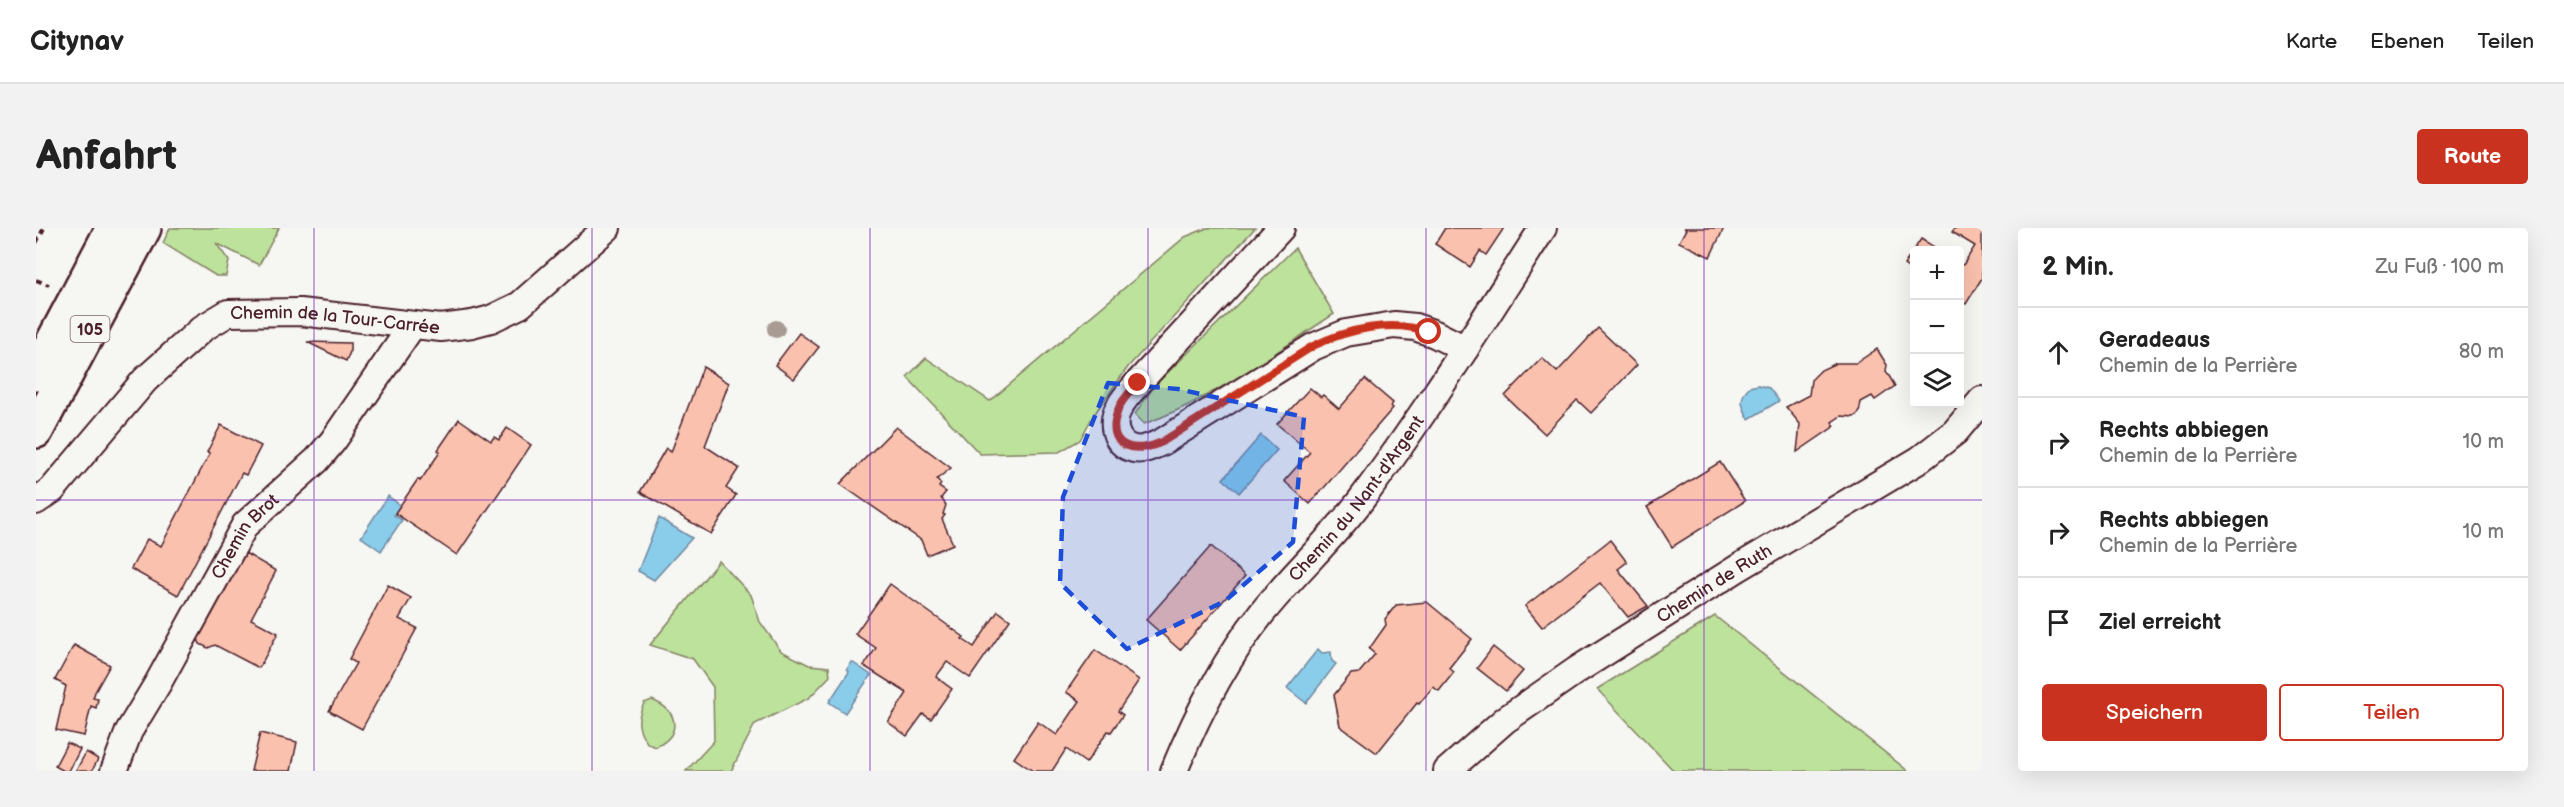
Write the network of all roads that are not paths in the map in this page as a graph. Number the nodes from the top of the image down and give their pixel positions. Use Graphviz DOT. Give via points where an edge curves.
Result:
graph roads {
  1 [pos="113,228"];
  2 [pos="144,228"];
  3 [pos="607,228"];
  4 [pos="1281,228"];
  5 [pos="1543,228"];
  6 [pos="412,326"];
  7 [pos="1465,349"];
  8 [pos="36,375"];
  9 [pos="1982,400"];
  10 [pos="36,431"];
  11 [pos="36,501"];
  12 [pos="114,771"];
  13 [pos="1174,771"];
  14 [pos="1447,771"];
  1 -- 8 [label="main road, 105"];
  2 -- 10 [label="main road, 105"];
  3 -- 6 [label="street, Chemin de la Tour-Carrée" via="508,312 457,327"];
  4 -- 7 [label="street" via="1120,406 1115,427 1122,443 1142,449 1162,442 1313,346 1346,333 1415,327"];
  5 -- 7 [label="street, Chemin du Nant-d'Argent"];
  6 -- 11 [label="street, Chemin de la Tour-Carrée" via="300,312 228,313 203,328 145,380 52,490"];
  6 -- 12 [label="street, Chemin Brot" via="333,441 245,525 129,731"];
  7 -- 13 [label="street, Chemin du Nant-d'Argent" via="1360,501 1246,634 1227,662"];
  9 -- 14 [label="street, Chemin de Ruth" via="1955,432 1919,460 1577,670 1505,720"];
}
